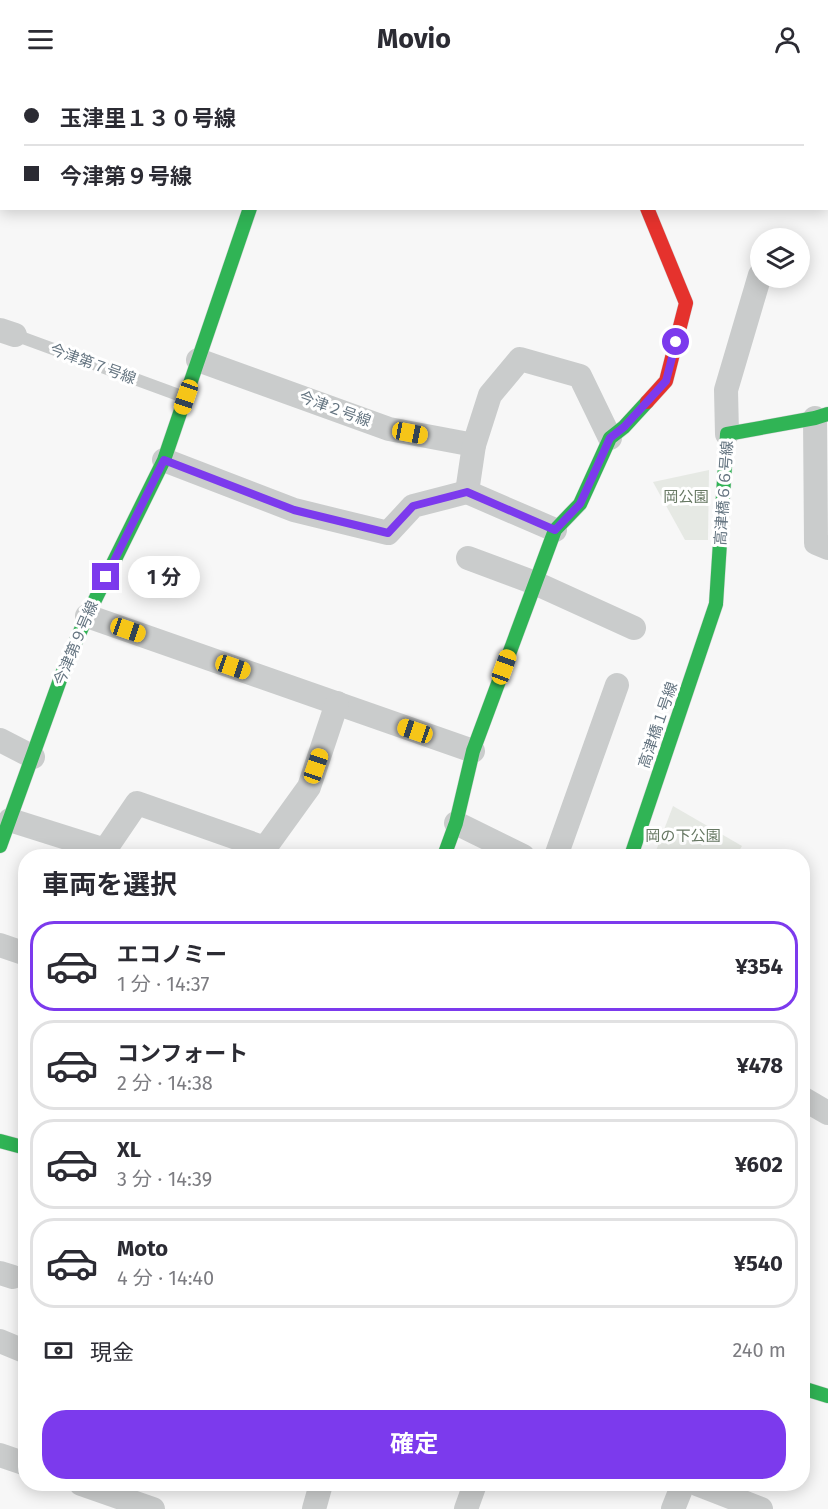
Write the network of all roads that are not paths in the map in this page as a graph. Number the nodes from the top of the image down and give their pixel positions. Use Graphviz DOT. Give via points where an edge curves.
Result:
graph roads {
  1 [pos="249,210"];
  2 [pos="647,210"];
  3 [pos="756,288"];
  4 [pos="8,332"];
  5 [pos="198,360"];
  6 [pos="186,397"];
  7 [pos="822,416"];
  8 [pos="727,434"];
  9 [pos="610,438"];
  10 [pos="474,445"];
  11 [pos="164,460"];
  12 [pos="467,492"];
  13 [pos="555,530"];
  14 [pos="828,548"];
  15 [pos="468,558"];
  16 [pos="535,583"];
  17 [pos="716,604"];
  18 [pos="87,616"];
  19 [pos="634,628"];
  20 [pos="617,685"];
  21 [pos="337,704"];
  22 [pos="0,740"];
  23 [pos="473,751"];
  24 [pos="33,757"];
  25 [pos="10,820"];
  26 [pos="456,823"];
  27 [pos="0,846"];
  28 [pos="102,849"];
  29 [pos="106,849"];
  30 [pos="447,849"];
  31 [pos="509,849"];
  32 [pos="558,849"];
  33 [pos="633,849"];
  34 [pos="0,945"];
  35 [pos="18,951"];
  36 [pos="810,1103"];
  37 [pos="828,1113"];
  38 [pos="0,1141"];
  39 [pos="18,1146"];
  40 [pos="0,1341"];
  41 [pos="18,1348"];
  42 [pos="810,1390"];
  43 [pos="828,1396"];
  44 [pos="0,1455"];
  45 [pos="18,1461"];
  46 [pos="101,1491"];
  47 [pos="319,1491"];
  48 [pos="472,1491"];
  49 [pos="680,1491"];
  50 [pos="715,1491"];
  51 [pos="153,1509"];
  52 [pos="314,1509"];
  53 [pos="466,1509"];
  54 [pos="673,1509"];
  55 [pos="761,1509"];
  1 -- 5 [label="street, 今津第９号線"];
  2 -- 9 [label="street" via="686,303 666,381"];
  3 -- 8 [label="street" via="726,390"];
  4 -- 6 [label="lane, 今津第７号線"];
  5 -- 6 [label="street, 今津第９号線"];
  5 -- 10 [label="street, 今津２号線" via="389,429"];
  6 -- 11 [label="street, 今津第９号線"];
  7 -- 8 [label="street, 高津橋６６号線"];
  7 -- 14 [label="street, 高津橋６６号線" via="816,543"];
  8 -- 17 [label="street, 高津橋６６号線"];
  9 -- 10 [label="street" via="580,376 520,359 490,395"];
  9 -- 13 [label="street" via="580,504"];
  10 -- 12 [label="street"];
  11 -- 12 [label="street" via="294,510 388,533 413,506"];
  11 -- 18 [label="street, 今津第９号線"];
  12 -- 13 [label="street"];
  13 -- 16 [label="street"];
  15 -- 16 [label="street"];
  16 -- 19 [label="street"];
  16 -- 23 [label="street"];
  17 -- 33 [label="street, 高津橋１号線"];
  18 -- 21 [label="street"];
  18 -- 24 [label="street, 今津第９号線"];
  20 -- 32 [label="street"];
  21 -- 23 [label="street"];
  21 -- 29 [label="street" via="309,787 265,848 137,803"];
  22 -- 24 [label="street"];
  23 -- 26 [label="street"];
  24 -- 25 [label="street, 今津第９号線"];
  25 -- 27 [label="street, 今津第９号線"];
  25 -- 28 [label="street"];
  26 -- 30 [label="street"];
  26 -- 31 [label="street"];
  34 -- 35 [label="street"];
  36 -- 37 [label="street"];
  38 -- 39 [label="street"];
  40 -- 41 [label="street"];
  42 -- 43 [label="street"];
  44 -- 45 [label="street"];
  46 -- 51 [label="street"];
  47 -- 52 [label="street"];
  48 -- 53 [label="street"];
  49 -- 54 [label="street"];
  50 -- 55 [label="street"];
}
